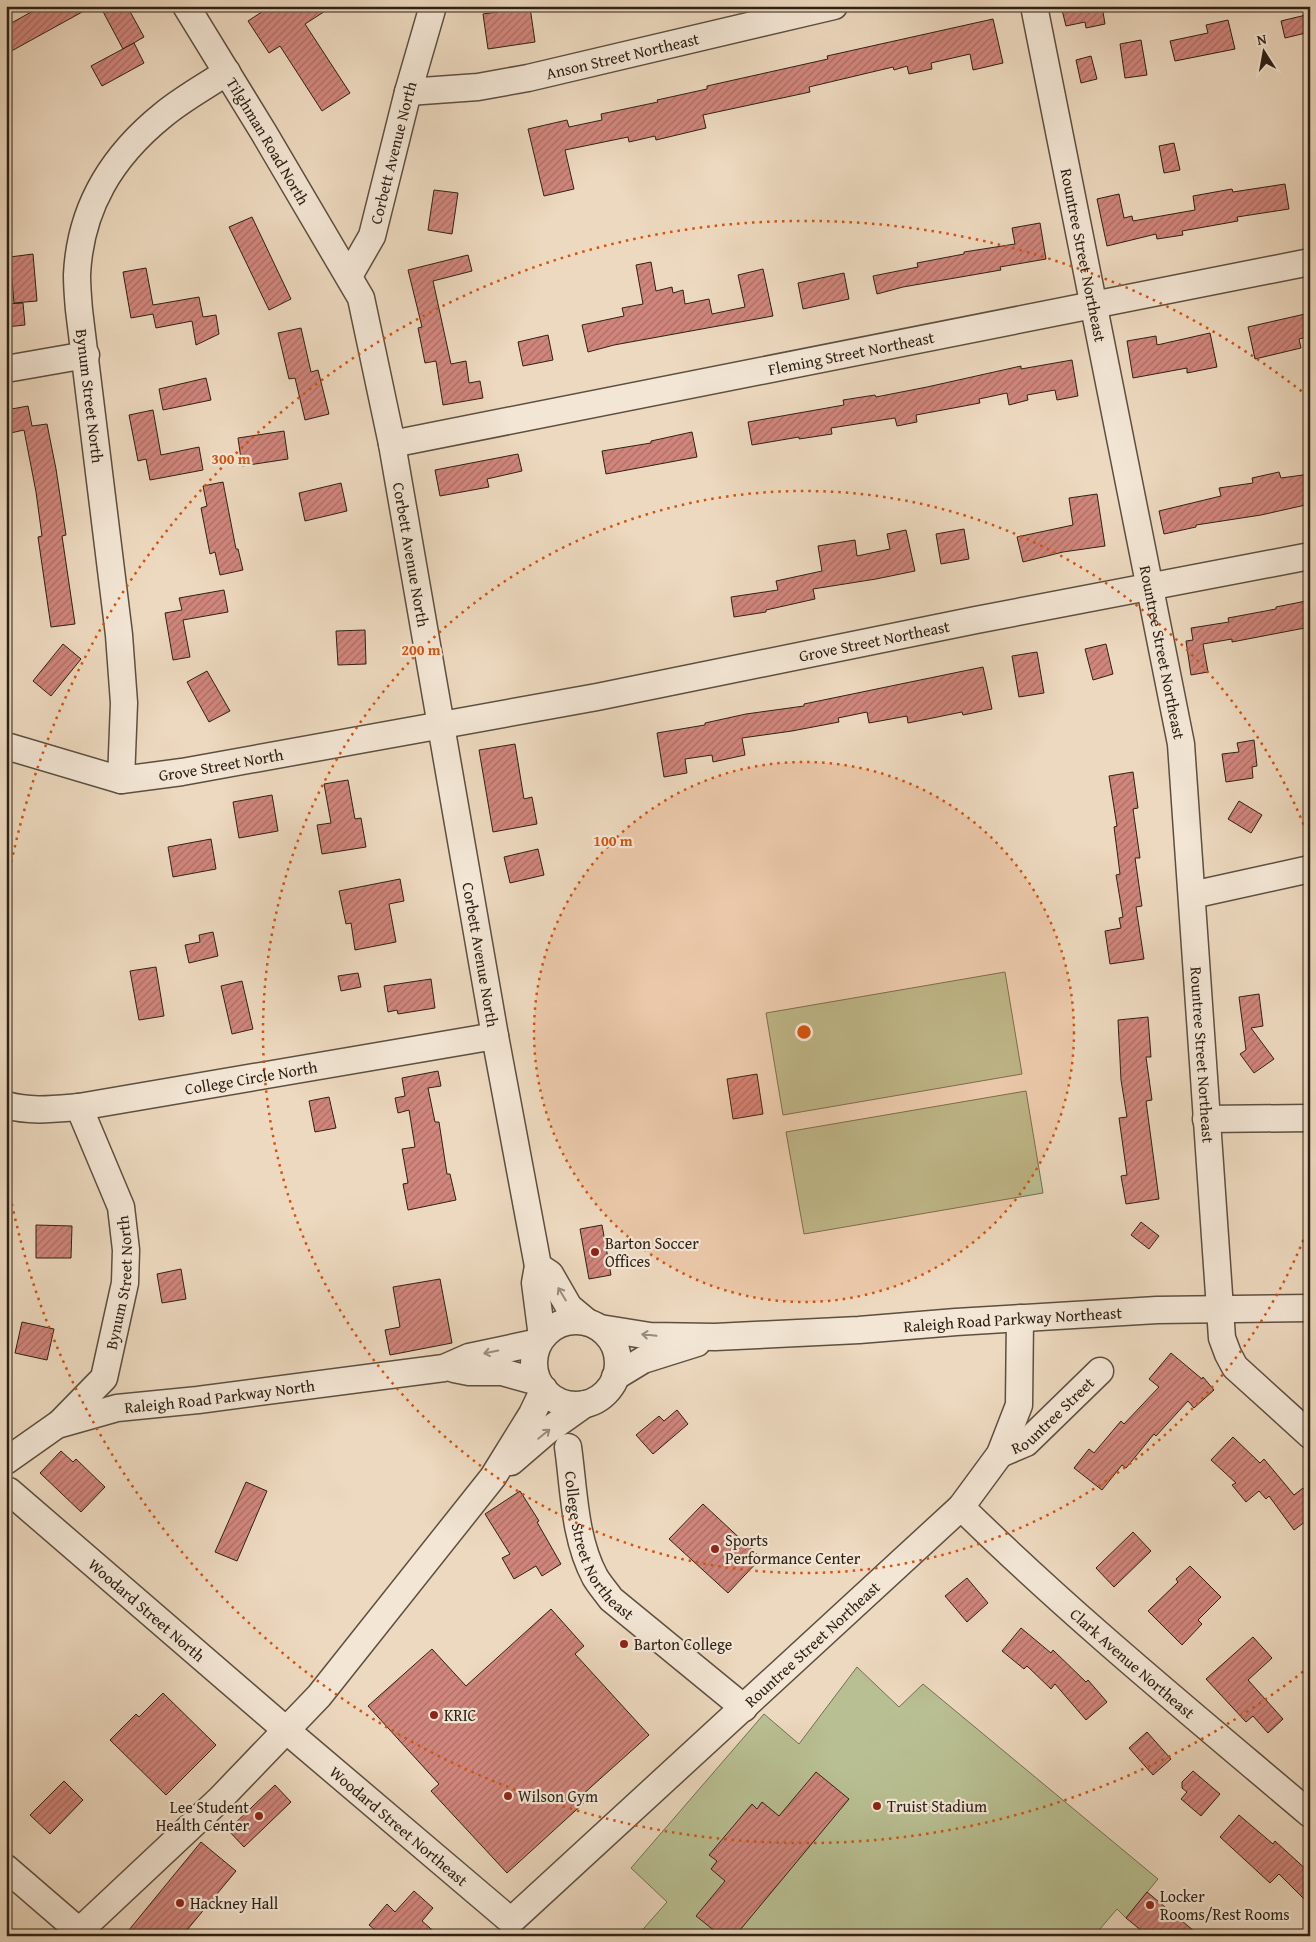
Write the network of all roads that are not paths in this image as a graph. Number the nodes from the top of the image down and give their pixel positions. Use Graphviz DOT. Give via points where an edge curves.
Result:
graph roads {
  1 [pos="186,6"];
  2 [pos="433,6"];
  3 [pos="834,6"];
  4 [pos="1034,6"];
  5 [pos="226,72"];
  6 [pos="408,92"];
  7 [pos="1310,262"];
  8 [pos="349,276"];
  9 [pos="1093,304"];
  10 [pos="86,355"];
  11 [pos="6,369"];
  12 [pos="392,444"];
  13 [pos="1310,556"];
  14 [pos="1149,587"];
  15 [pos="440,727"];
  16 [pos="6,746"];
  17 [pos="120,780"];
  18 [pos="1310,869"];
  19 [pos="1192,895"];
  20 [pos="495,1036"];
  21 [pos="6,1106"];
  22 [pos="79,1106"];
  23 [pos="1310,1118"];
  24 [pos="1206,1119"];
  25 [pos="538,1266"];
  26 [pos="1220,1308"];
  27 [pos="1310,1308"];
  28 [pos="1020,1318"];
  29 [pos="594,1325"];
  30 [pos="715,1337"];
  31 [pos="541,1339"];
  32 [pos="444,1368"];
  33 [pos="1100,1370"];
  34 [pos="615,1377"];
  35 [pos="104,1378"];
  36 [pos="541,1386"];
  37 [pos="150,1404"];
  38 [pos="585,1404"];
  39 [pos="58,1426"];
  40 [pos="1310,1435"];
  41 [pos="568,1447"];
  42 [pos="1000,1454"];
  43 [pos="6,1462"];
  44 [pos="493,1477"];
  45 [pos="9,1491"];
  46 [pos="961,1507"];
  47 [pos="744,1708"];
  48 [pos="286,1730"];
  49 [pos="1310,1814"];
  50 [pos="6,1868"];
  51 [pos="511,1921"];
  52 [pos="76,1933"];
  1 -- 5 [label="street, Tilghman Road North"];
  2 -- 6 [label="street, Corbett Avenue North"];
  3 -- 6 [label="street, Anson Street Northeast" via="528,78 478,87"];
  4 -- 9 [label="street, Rountree Street Northeast"];
  5 -- 8 [label="street, Tilghman Road North"];
  5 -- 10 [label="street, Bynum Street North" via="163,114 143,133 104,180 91,206 81,241 77,276"];
  6 -- 8 [label="street, Corbett Avenue North" via="372,236"];
  7 -- 9 [label="street, Fleming Street Northeast"];
  8 -- 12 [label="street, Corbett Avenue North" via="361,298"];
  9 -- 12 [label="street, Fleming Street Northeast"];
  9 -- 14 [label="street, Rountree Street Northeast"];
  10 -- 11 [label="street"];
  10 -- 17 [label="street, Bynum Street North" via="119,635 124,703"];
  12 -- 15 [label="street, Corbett Avenue North"];
  13 -- 14 [label="street, Grove Street Northeast"];
  14 -- 15 [label="street, Grove Street Northeast"];
  14 -- 19 [label="street, Rountree Street Northeast" via="1181,744"];
  15 -- 17 [label="street, Grove Street North"];
  15 -- 20 [label="street, Corbett Avenue North"];
  16 -- 17 [label="street, Grove Street North"];
  18 -- 19 [label="street"];
  19 -- 24 [label="street, Rountree Street Northeast"];
  20 -- 22 [label="street, College Circle North"];
  20 -- 25 [label="street, Corbett Avenue North"];
  21 -- 22 [label="street, College Circle North" via="48,1110"];
  22 -- 35 [label="street, Bynum Street North" via="116,1192 126,1250 125,1283"];
  23 -- 24 [label="street"];
  24 -- 26 [label="street, Rountree Street Northeast"];
  29 -- 25 [label="street, one-way" via="569,1307 550,1274"];
  25 -- 31 [label="street, Corbett Avenue North" via="535,1283"];
  26 -- 27 [label="street, Raleigh Road Parkway Northeast"];
  26 -- 28 [label="street, Raleigh Road Parkway Northeast"];
  26 -- 40 [label="street, Rountree Street Northeast" via="1222,1338 1235,1367"];
  28 -- 30 [label="street, Raleigh Road Parkway Northeast"];
  28 -- 42 [label="street, Rountree Street Northeast" via="1019,1405"];
  30 -- 29 [label="street, Raleigh Road Parkway Northeast, one-way" via="650,1336"];
  29 -- 31 [label="street" via="575,1321 562,1323 551,1328"];
  29 -- 34 [label="street" via="610,1338 616,1350 618,1364"];
  30 -- 34 [label="street, Raleigh Road Parkway Northeast" via="644,1360"];
  31 -- 32 [label="street, Raleigh Road Parkway North, one-way" via="469,1357"];
  31 -- 36 [label="street" via="534,1354 534,1368"];
  32 -- 36 [label="street, Raleigh Road Parkway North" via="502,1372"];
  32 -- 37 [label="street, Raleigh Road Parkway North"];
  33 -- 42 [label="street, Rountree Street" via="1026,1443"];
  34 -- 38 [label="street" via="598,1398"];
  35 -- 37 [label="street"];
  35 -- 39 [label="street"];
  36 -- 38 [label="street" via="558,1401"];
  36 -- 44 [label="street" via="532,1414"];
  37 -- 39 [label="street, Raleigh Road Parkway North" via="117,1408"];
  44 -- 38 [label="street, one-way"];
  39 -- 43 [label="street, Raleigh Road Parkway North"];
  41 -- 47 [label="street, College Street Northeast" via="580,1531 585,1554 596,1578 611,1599"];
  42 -- 46 [label="street, Rountree Street Northeast"];
  44 -- 48 [label="street" via="319,1696"];
  45 -- 48 [label="street, Woodard Street North"];
  46 -- 47 [label="street, Rountree Street Northeast"];
  46 -- 49 [label="street, Clark Avenue Northeast" via="1061,1601"];
  47 -- 51 [label="street, Rountree Street Northeast"];
  48 -- 51 [label="street, Woodard Street Northeast"];
  48 -- 52 [label="street" via="220,1800"];
  50 -- 52 [label="street"];
}
